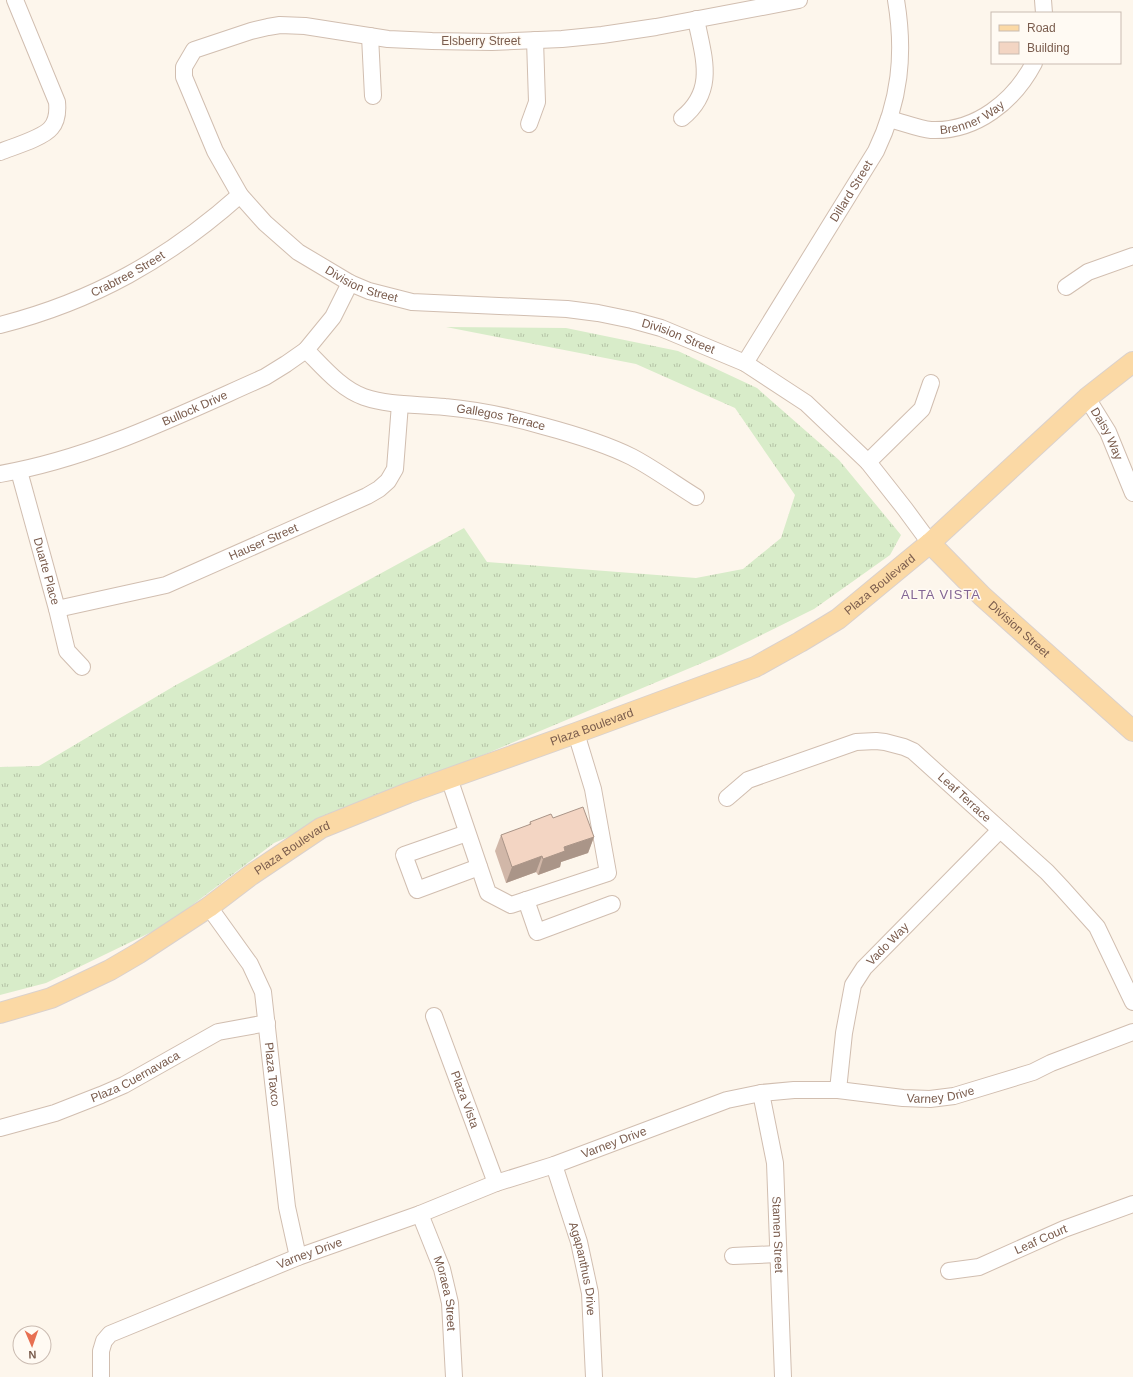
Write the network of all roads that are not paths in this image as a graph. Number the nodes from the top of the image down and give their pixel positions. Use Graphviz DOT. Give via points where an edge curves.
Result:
graph roads {
  1 [pos="15,0"];
  2 [pos="799,0"];
  3 [pos="896,0"];
  4 [pos="1042,0"];
  5 [pos="1044,12"];
  6 [pos="696,19"];
  7 [pos="370,36"];
  8 [pos="535,40"];
  9 [pos="1033,64"];
  10 [pos="184,77"];
  11 [pos="373,96"];
  12 [pos="682,118"];
  13 [pos="889,119"];
  14 [pos="529,124"];
  15 [pos="0,152"];
  16 [pos="240,195"];
  17 [pos="1133,256"];
  18 [pos="350,283"];
  19 [pos="1066,287"];
  20 [pos="0,325"];
  21 [pos="306,350"];
  22 [pos="1133,362"];
  23 [pos="746,363"];
  24 [pos="931,384"];
  25 [pos="1087,398"];
  26 [pos="400,404"];
  27 [pos="868,462"];
  28 [pos="19,471"];
  29 [pos="0,474"];
  30 [pos="1133,493"];
  31 [pos="696,497"];
  32 [pos="930,543"];
  33 [pos="57,609"];
  34 [pos="82,667"];
  35 [pos="1133,730"];
  36 [pos="576,733"];
  37 [pos="449,778"];
  38 [pos="727,798"];
  39 [pos="1000,830"];
  40 [pos="467,833"];
  41 [pos="479,867"];
  42 [pos="526,900"];
  43 [pos="612,904"];
  44 [pos="209,907"];
  45 [pos="1133,1002"];
  46 [pos="0,1013"];
  47 [pos="434,1016"];
  48 [pos="267,1023"];
  49 [pos="1133,1032"];
  50 [pos="838,1090"];
  51 [pos="761,1093"];
  52 [pos="0,1128"];
  53 [pos="554,1165"];
  54 [pos="496,1183"];
  55 [pos="1133,1204"];
  56 [pos="420,1214"];
  57 [pos="778,1254"];
  58 [pos="733,1256"];
  59 [pos="298,1257"];
  60 [pos="949,1271"];
  61 [pos="102,1377"];
  62 [pos="454,1377"];
  63 [pos="594,1377"];
  64 [pos="783,1377"];
  1 -- 15 [label="street" via="57,102 58,112 50,130"];
  2 -- 6 [label="street, Elsberry Street"];
  3 -- 13 [label="street, Dillard Street" via="901,60"];
  4 -- 5 [label="street"];
  6 -- 8 [label="street, Elsberry Street" via="602,35"];
  6 -- 12 [label="street" via="705,80 695,105"];
  7 -- 8 [label="street, Elsberry Street" via="410,40 492,42"];
  7 -- 10 [label="street, Elsberry Street" via="305,26 268,26 194,50 184,67"];
  7 -- 11 [label="street"];
  8 -- 14 [label="street" via="537,102"];
  9 -- 13 [label="street, Brenner Way" via="1024,82 1009,98 986,116 972,122 930,130"];
  10 -- 16 [label="street, Division Street" via="215,151"];
  13 -- 23 [label="street, Dillard Street" via="876,151"];
  16 -- 18 [label="street, Division Street" via="265,223 298,252"];
  16 -- 20 [label="street, Crabtree Street" via="195,233 121,280 68,304"];
  17 -- 19 [label="street" via="1088,272"];
  18 -- 21 [label="street, Bullock Drive" via="333,317"];
  18 -- 23 [label="street, Division Street" via="369,292 412,302 598,313 661,328"];
  21 -- 26 [label="street, Gallegos Terrace" via="350,390 364,397"];
  21 -- 28 [label="street, Bullock Drive" via="265,377 124,439 45,466"];
  22 -- 25 [label="main road, Plaza Boulevard"];
  23 -- 27 [label="street, Division Street" via="806,402"];
  24 -- 27 [label="street" via="922,409"];
  25 -- 30 [label="street, Daisy Way" via="1108,432"];
  25 -- 32 [label="main road, Plaza Boulevard"];
  26 -- 31 [label="street, Gallegos Terrace" via="485,412 574,435 632,457"];
  26 -- 33 [label="street, Hauser Street" via="394,469 388,481 379,489 166,585"];
  27 -- 32 [label="street, Division Street"];
  28 -- 29 [label="street, Bullock Drive"];
  28 -- 33 [label="street, Duarte Place"];
  32 -- 35 [label="main road, Division Street" via="982,596"];
  32 -- 36 [label="main road, Plaza Boulevard" via="838,620 755,667"];
  33 -- 34 [label="street, Duarte Place" via="67,651"];
  36 -- 37 [label="main road, Plaza Boulevard"];
  36 -- 42 [label="street" via="593,789 608,873"];
  37 -- 40 [label="street"];
  37 -- 44 [label="main road, Plaza Boulevard" via="321,828"];
  38 -- 39 [label="street, Leaf Terrace" via="748,780 847,744 885,742 913,751"];
  39 -- 45 [label="street, Leaf Terrace" via="1062,888 1097,927"];
  39 -- 50 [label="street, Vado Way" via="867,964 853,985 844,1033"];
  40 -- 41 [label="street"];
  40 -- 41 [label="street" via="404,855 417,890"];
  41 -- 42 [label="street" via="488,893 511,905"];
  42 -- 43 [label="street" via="537,932"];
  44 -- 46 [label="main road, Plaza Boulevard" via="110,970 50,998"];
  44 -- 48 [label="street, Plaza Taxco" via="250,964 263,992"];
  47 -- 54 [label="street, Plaza Vista"];
  48 -- 52 [label="street, Plaza Cuernavaca" via="218,1032 107,1093 55,1113"];
  48 -- 59 [label="street, Plaza Taxco" via="287,1208"];
  49 -- 50 [label="street, Varney Drive" via="1033,1072 954,1096 930,1099 903,1098"];
  50 -- 51 [label="street, Varney Drive"];
  51 -- 53 [label="street, Varney Drive" via="727,1100"];
  51 -- 57 [label="street, Stamen Street" via="776,1163"];
  53 -- 54 [label="street, Varney Drive"];
  53 -- 63 [label="street, Agapanthus Drive" via="579,1242 590,1293"];
  54 -- 56 [label="street, Varney Drive"];
  55 -- 60 [label="street, Leaf Court" via="1064,1229 979,1268"];
  56 -- 59 [label="street, Varney Drive"];
  56 -- 62 [label="street, Moraea Street" via="442,1269 450,1303"];
  57 -- 58 [label="street"];
  57 -- 64 [label="street, Stamen Street"];
  59 -- 61 [label="street, Varney Drive" via="110,1334 104,1341 102,1351"];
}
